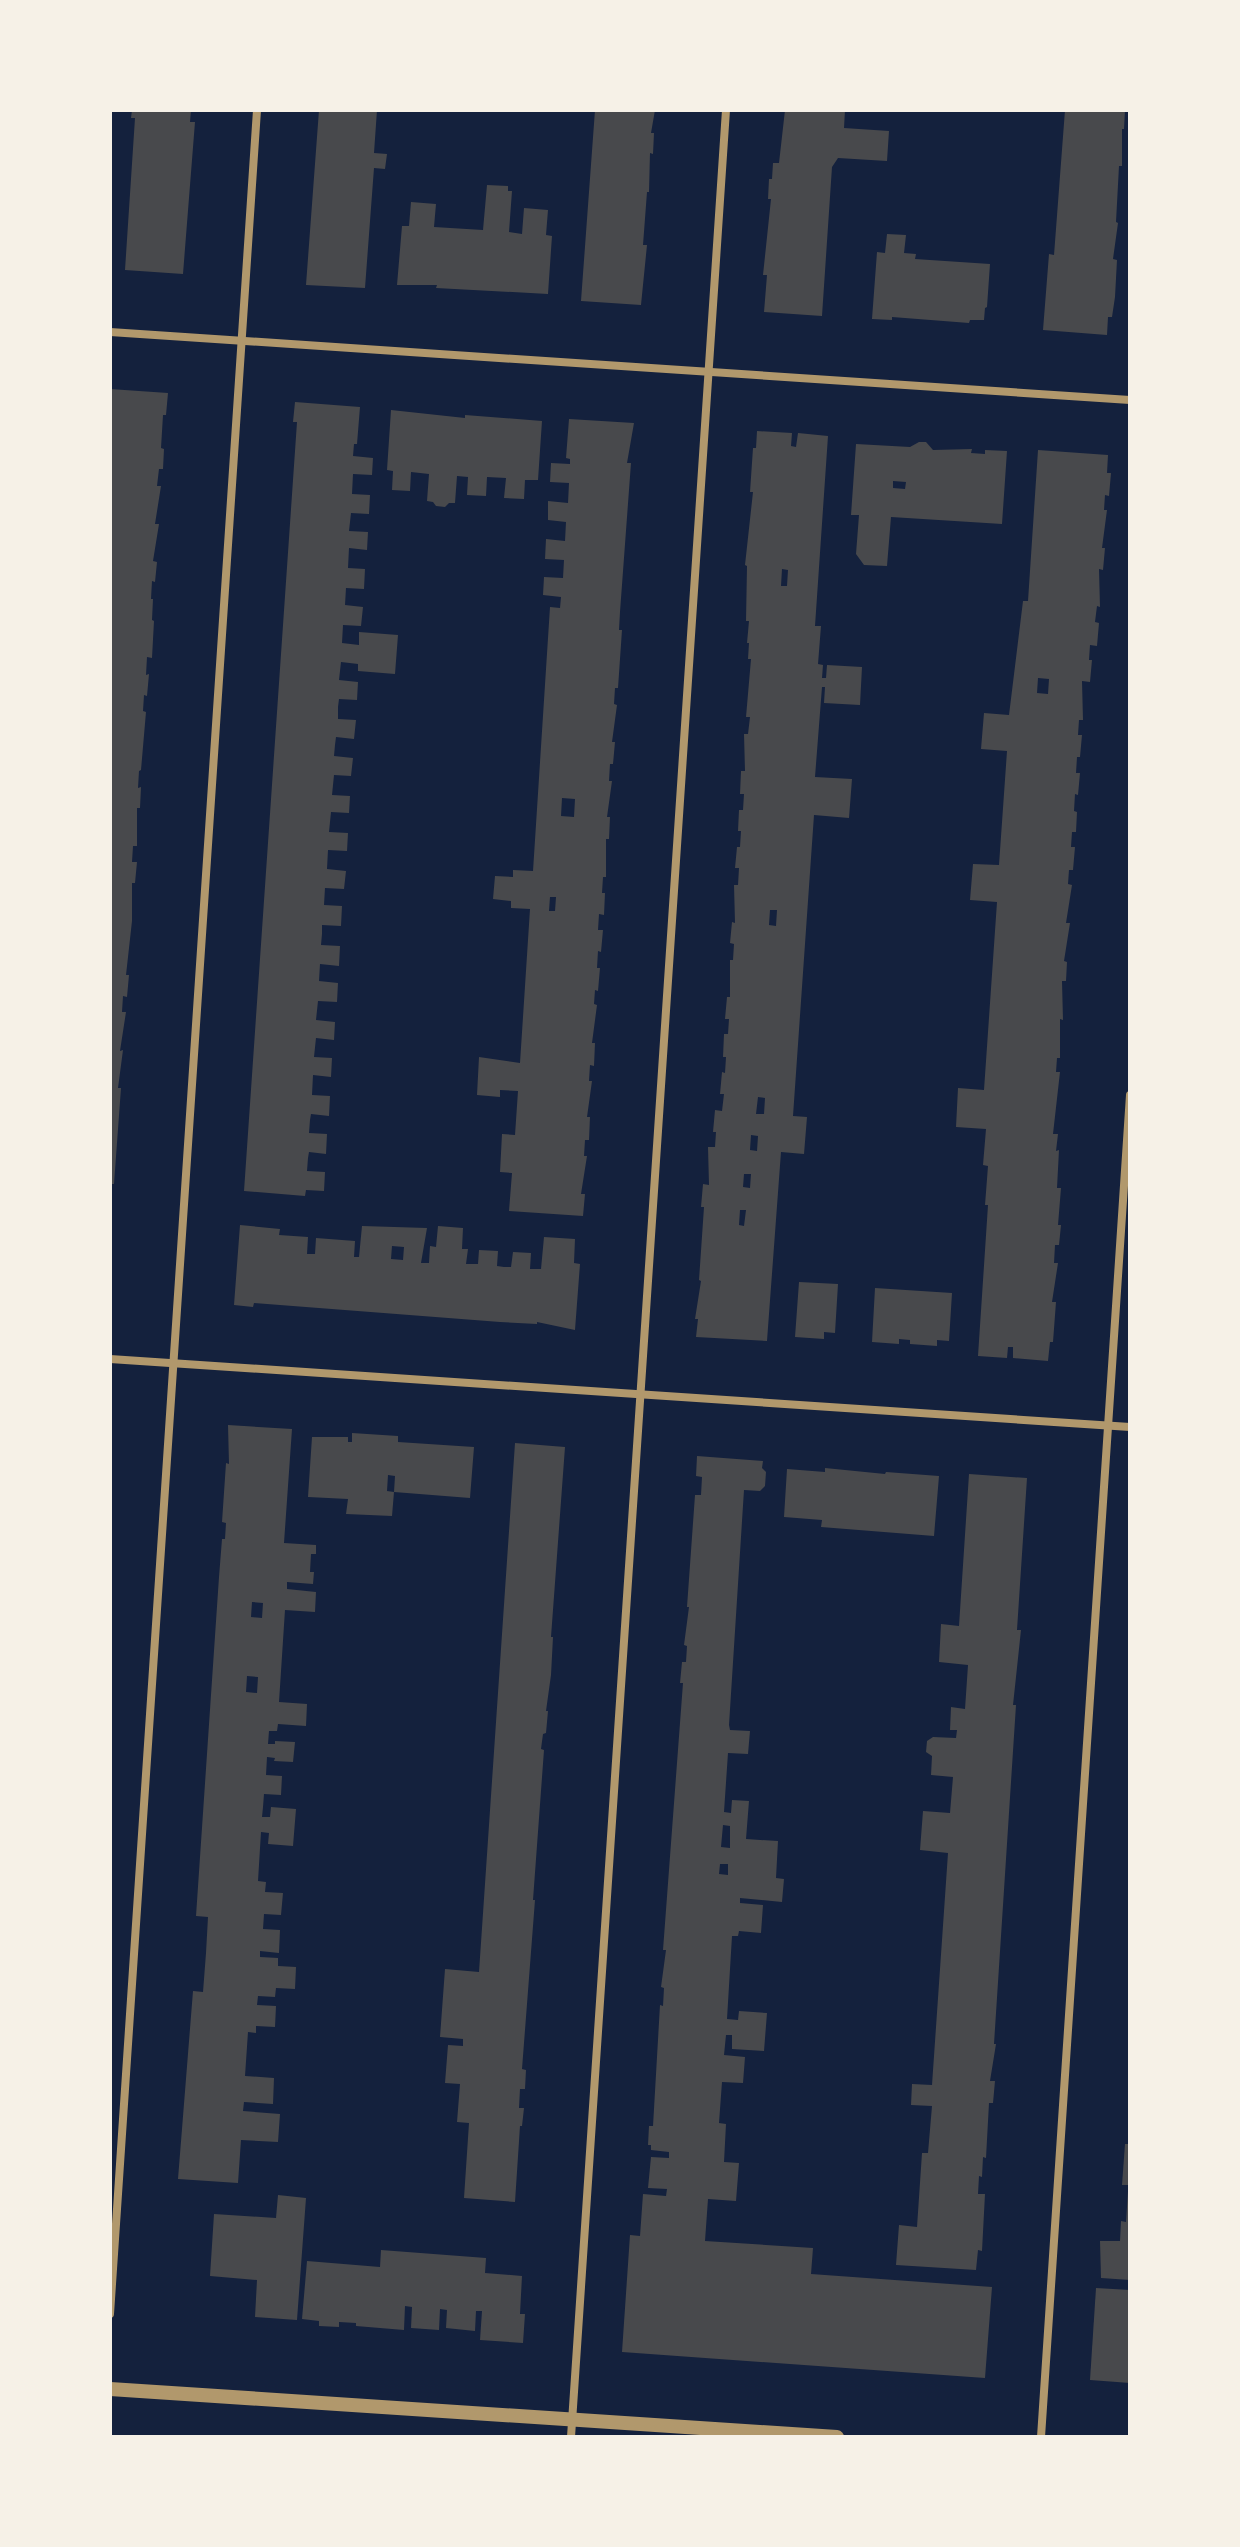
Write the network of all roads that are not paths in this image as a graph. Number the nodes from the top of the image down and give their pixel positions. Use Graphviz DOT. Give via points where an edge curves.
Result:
graph roads {
  1 [pos="257,110"];
  2 [pos="726,110"];
  3 [pos="110,332"];
  4 [pos="242,341"];
  5 [pos="709,372"];
  6 [pos="1130,400"];
  7 [pos="1130,1095"];
  8 [pos="110,1359"];
  9 [pos="173,1363"];
  10 [pos="641,1395"];
  11 [pos="1108,1426"];
  12 [pos="1130,1427"];
  13 [pos="110,2314"];
  14 [pos="110,2389"];
  15 [pos="572,2419"];
  16 [pos="571,2437"];
  17 [pos="837,2437"];
  18 [pos="1041,2437"];
  1 -- 4 [label="street"];
  2 -- 5 [label="street"];
  3 -- 4 [label="street"];
  4 -- 5 [label="street"];
  4 -- 9 [label="street"];
  5 -- 6 [label="street"];
  5 -- 10 [label="street"];
  7 -- 11 [label="street"];
  8 -- 9 [label="street"];
  9 -- 10 [label="street"];
  9 -- 13 [label="street"];
  10 -- 11 [label="street"];
  10 -- 15 [label="street"];
  11 -- 12 [label="street"];
  11 -- 18 [label="street"];
  14 -- 15 [label="street"];
  15 -- 16 [label="street"];
  15 -- 17 [label="street"];
}
